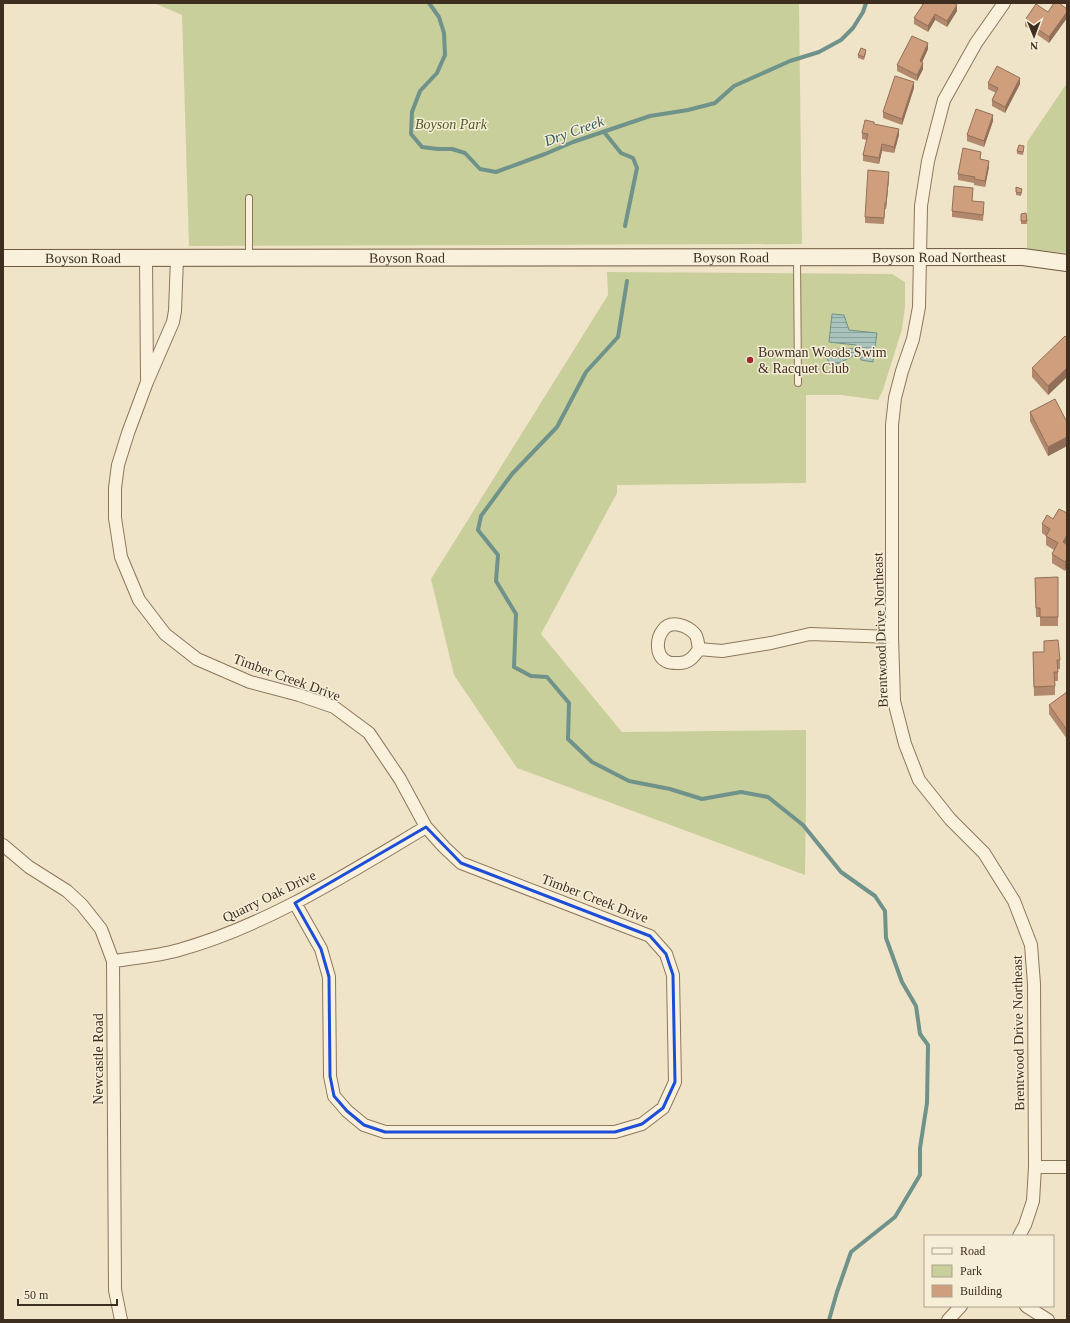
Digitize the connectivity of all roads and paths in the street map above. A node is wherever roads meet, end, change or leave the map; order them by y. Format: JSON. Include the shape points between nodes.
{"nodes":[{"id":1,"x":1004,"y":3,"type":"edge"},
{"id":2,"x":249,"y":198,"type":"dead end"},
{"id":3,"x":804,"y":257,"type":"junction"},
{"id":4,"x":920,"y":257,"type":"junction"},
{"id":5,"x":3,"y":258,"type":"edge"},
{"id":6,"x":146,"y":258,"type":"junction"},
{"id":7,"x":177,"y":258,"type":"junction"},
{"id":8,"x":249,"y":259,"type":"junction"},
{"id":9,"x":1067,"y":263,"type":"edge"},
{"id":10,"x":147,"y":382,"type":"junction"},
{"id":11,"x":798,"y":383,"type":"dead end"},
{"id":12,"x":892,"y":637,"type":"junction"},
{"id":13,"x":699,"y":649,"type":"dead end"},
{"id":14,"x":426,"y":827,"type":"junction"},
{"id":15,"x":5,"y":851,"type":"edge"},
{"id":16,"x":295,"y":903,"type":"junction"},
{"id":17,"x":112,"y":961,"type":"junction"},
{"id":18,"x":1036,"y":1167,"type":"junction"},
{"id":19,"x":1067,"y":1167,"type":"edge"},
{"id":20,"x":1020,"y":1235,"type":"edge"},
{"id":21,"x":960,"y":1307,"type":"edge"},
{"id":22,"x":1028,"y":1307,"type":"edge"},
{"id":23,"x":121,"y":1320,"type":"edge"},
{"id":24,"x":948,"y":1320,"type":"edge"},
{"id":25,"x":1048,"y":1320,"type":"edge"}],
"edges":[{"from":1,"to":4,"type":"street","name":"Brentwood Drive Northeast","via":[[976,43],[944,100],[928,161],[921,206]]},
{"from":2,"to":8,"type":"lane"},
{"from":3,"to":4,"type":"street","name":"Boyson Road Northeast"},
{"from":3,"to":8,"type":"street","name":"Boyson Road"},
{"from":3,"to":11,"type":"lane"},
{"from":4,"to":9,"type":"street","name":"Boyson Road Northeast","via":[[1023,257]]},
{"from":4,"to":12,"type":"street","name":"Brentwood Drive Northeast","via":[[919,307],[913,339],[895,398],[892,425]]},
{"from":5,"to":6,"type":"street","name":"Boyson Road"},
{"from":6,"to":7,"type":"street","name":"Boyson Road"},
{"from":6,"to":10,"type":"street","name":"Timber Creek Drive"},
{"from":7,"to":8,"type":"street","name":"Boyson Road"},
{"from":7,"to":10,"type":"street","name":"Timber Creek Drive","via":[[174,316]]},
{"from":10,"to":14,"type":"street","name":"Timber Creek Drive","via":[[118,465],[115,488],[115,518],[121,557],[139,600],[165,634],[197,659],[250,682],[334,707],[369,733],[400,779]]},
{"from":12,"to":13,"type":"street","via":[[810,634],[722,651]]},
{"from":12,"to":18,"type":"street","name":"Brentwood Drive Northeast","via":[[894,701],[905,744],[919,780],[950,819],[984,853],[1014,901],[1031,945],[1034,984]]},
{"from":14,"to":16,"type":"street","name":"Quarry Oak Drive"},
{"from":14,"to":16,"type":"street","name":"Timber Creek Drive","via":[[461,863],[650,936],[666,954],[673,975],[675,1082],[663,1108],[642,1124],[615,1132],[385,1132],[364,1125],[334,1096],[330,1076],[329,978],[321,949]]},
{"from":15,"to":17,"type":"street","name":"Newcastle Road","via":[[68,891],[82,905],[101,929]]},
{"from":16,"to":17,"type":"street","name":"Quarry Oak Drive","via":[[240,928],[178,950]]},
{"from":17,"to":23,"type":"street","name":"Newcastle Road","via":[[115,1290]]},
{"from":18,"to":19,"type":"street"},
{"from":18,"to":20,"type":"street","name":"Brentwood Drive Northeast","via":[[1033,1201]]},
{"from":21,"to":24,"type":"street"},
{"from":22,"to":25,"type":"street"}]}
